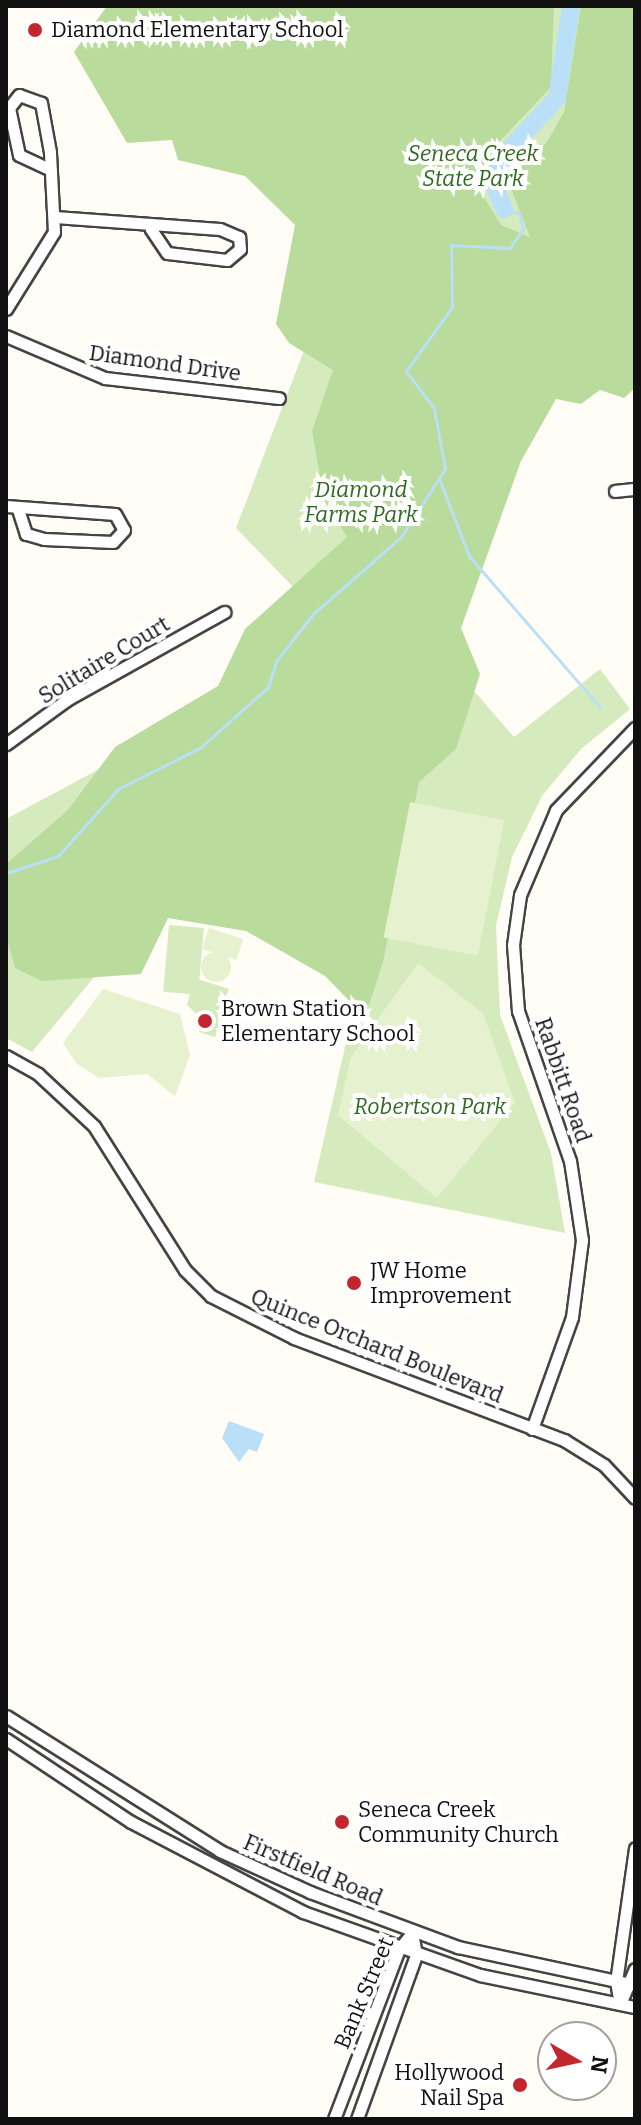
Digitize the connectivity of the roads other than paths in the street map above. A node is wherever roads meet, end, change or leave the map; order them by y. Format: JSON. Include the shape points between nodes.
{"nodes":[{"id":1,"x":51,"y":170,"type":"junction"},
{"id":2,"x":55,"y":217,"type":"junction"},
{"id":3,"x":151,"y":229,"type":"junction"},
{"id":4,"x":6,"y":309,"type":"edge"},
{"id":5,"x":6,"y":336,"type":"edge"},
{"id":6,"x":279,"y":398,"type":"dead end"},
{"id":7,"x":635,"y":489,"type":"edge"},
{"id":8,"x":615,"y":491,"type":"dead end"},
{"id":9,"x":12,"y":508,"type":"edge"},
{"id":10,"x":224,"y":612,"type":"dead end"},
{"id":11,"x":635,"y":728,"type":"edge"},
{"id":12,"x":6,"y":744,"type":"edge"},
{"id":13,"x":6,"y":1056,"type":"edge"},
{"id":14,"x":532,"y":1429,"type":"junction"},
{"id":15,"x":635,"y":1498,"type":"edge"},
{"id":16,"x":6,"y":1716,"type":"edge"},
{"id":17,"x":6,"y":1739,"type":"edge"},
{"id":18,"x":635,"y":1848,"type":"edge"},
{"id":19,"x":412,"y":1933,"type":"junction"},
{"id":20,"x":399,"y":1949,"type":"junction"},
{"id":21,"x":416,"y":1955,"type":"junction"},
{"id":22,"x":635,"y":1969,"type":"edge"},
{"id":23,"x":616,"y":1982,"type":"junction"},
{"id":24,"x":634,"y":1985,"type":"edge"},
{"id":25,"x":620,"y":2004,"type":"junction"},
{"id":26,"x":635,"y":2007,"type":"edge"},
{"id":27,"x":334,"y":2119,"type":"edge"},
{"id":28,"x":357,"y":2119,"type":"edge"}],
"edges":[{"from":1,"to":1,"type":"street","via":[[41,103],[19,95],[9,108],[19,155]]},
{"from":1,"to":2,"type":"street"},
{"from":2,"to":3,"type":"street"},
{"from":2,"to":4,"type":"street","via":[[49,248]]},
{"from":3,"to":3,"type":"street","via":[[220,229],[239,237],[240,249],[227,260],[167,253]]},
{"from":5,"to":6,"type":"street","name":"Diamond Drive","via":[[78,372]]},
{"from":7,"to":8,"type":"street"},
{"from":9,"to":9,"type":"street","via":[[115,514],[124,530],[113,542],[44,539],[26,534]]},
{"from":10,"to":12,"type":"street","name":"Solitaire Court","via":[[68,699]]},
{"from":11,"to":14,"type":"street","name":"Rabbitt Road","via":[[556,810],[520,895],[513,945],[518,1011],[570,1161],[582,1240],[572,1317]]},
{"from":13,"to":14,"type":"street","name":"Quince Orchard Boulevard","via":[[38,1074],[94,1126],[208,1294],[294,1338]]},
{"from":14,"to":15,"type":"street","name":"Quince Orchard Boulevard","via":[[583,1451]]},
{"from":16,"to":19,"type":"street","name":"Firstfield Road","via":[[231,1857]]},
{"from":17,"to":20,"type":"street","name":"Firstfield Road","via":[[203,1864]]},
{"from":18,"to":23,"type":"street"},
{"from":19,"to":20,"type":"street","name":"Bank Street"},
{"from":19,"to":21,"type":"street","name":"Bank Street"},
{"from":19,"to":23,"type":"street","name":"Firstfield Road"},
{"from":20,"to":21,"type":"street","name":"Firstfield Road"},
{"from":20,"to":27,"type":"street","name":"Bank Street"},
{"from":21,"to":25,"type":"street","name":"Firstfield Road"},
{"from":21,"to":28,"type":"street","name":"Bank Street"},
{"from":22,"to":24,"type":"street"},
{"from":23,"to":24,"type":"street","name":"Firstfield Road"},
{"from":23,"to":25,"type":"street"},
{"from":24,"to":25,"type":"street"},
{"from":25,"to":26,"type":"street","name":"Firstfield Road"}]}
